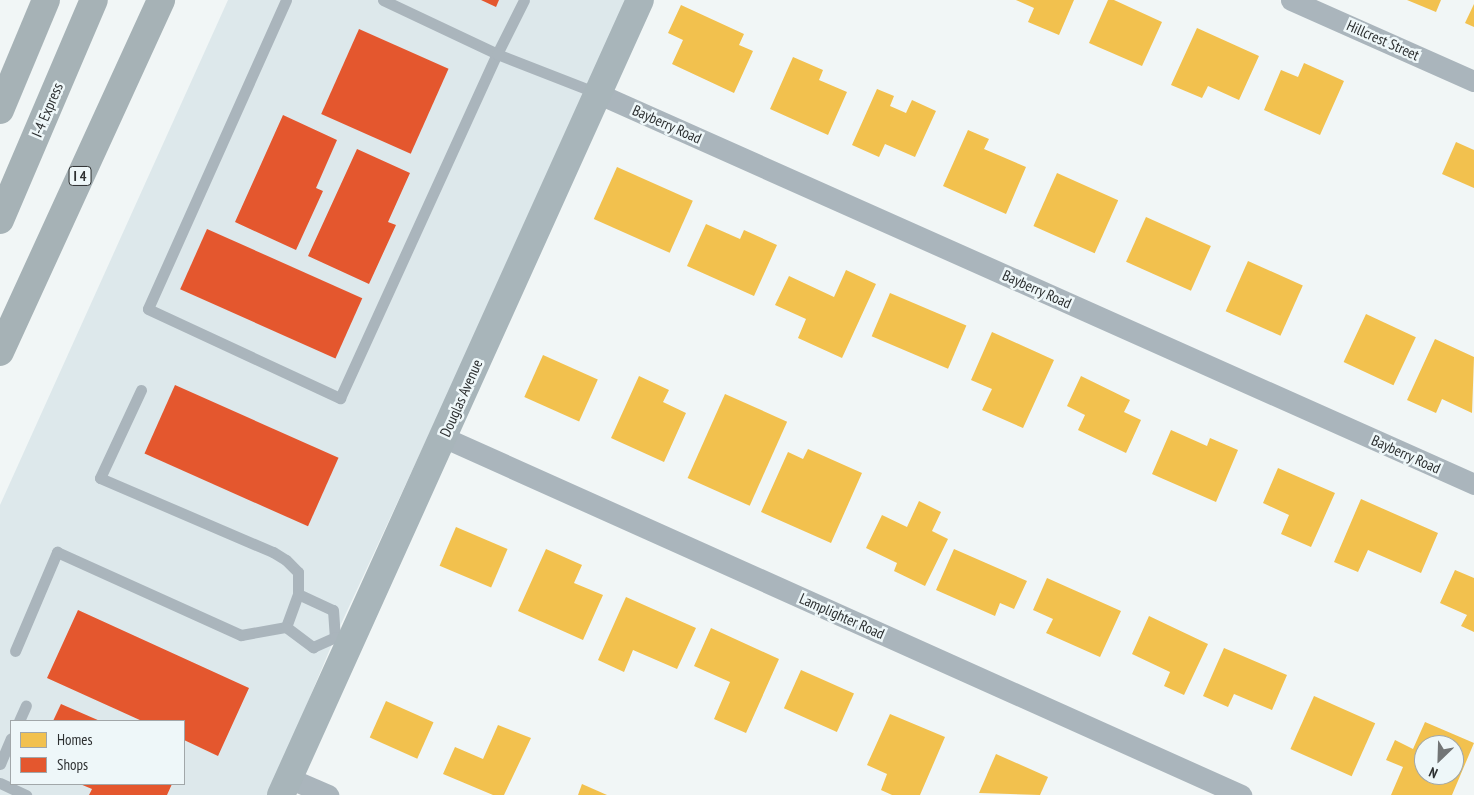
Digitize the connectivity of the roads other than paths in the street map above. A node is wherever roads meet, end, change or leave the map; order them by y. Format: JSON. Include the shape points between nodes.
{"nodes":[{"id":1,"x":46,"y":0,"type":"edge"},
{"id":2,"x":94,"y":0,"type":"edge"},
{"id":3,"x":161,"y":0,"type":"edge"},
{"id":4,"x":286,"y":0,"type":"edge"},
{"id":5,"x":383,"y":0,"type":"edge"},
{"id":6,"x":524,"y":0,"type":"edge"},
{"id":7,"x":640,"y":0,"type":"edge"},
{"id":8,"x":1292,"y":0,"type":"edge"},
{"id":9,"x":497,"y":54,"type":"junction"},
{"id":10,"x":1474,"y":81,"type":"edge"},
{"id":11,"x":599,"y":94,"type":"junction"},
{"id":12,"x":0,"y":110,"type":"edge"},
{"id":13,"x":0,"y":220,"type":"edge"},
{"id":14,"x":0,"y":352,"type":"edge"},
{"id":15,"x":141,"y":390,"type":"dead end"},
{"id":16,"x":443,"y":438,"type":"junction"},
{"id":17,"x":1474,"y":484,"type":"edge"},
{"id":18,"x":298,"y":594,"type":"junction"},
{"id":19,"x":286,"y":627,"type":"junction"},
{"id":20,"x":342,"y":640,"type":"junction"},
{"id":21,"x":15,"y":651,"type":"dead end"},
{"id":22,"x":26,"y":705,"type":"dead end"},
{"id":23,"x":19,"y":720,"type":"edge"},
{"id":24,"x":10,"y":740,"type":"edge"},
{"id":25,"x":0,"y":764,"type":"edge"},
{"id":26,"x":0,"y":783,"type":"edge"},
{"id":27,"x":285,"y":786,"type":"edge"},
{"id":28,"x":26,"y":795,"type":"edge"},
{"id":29,"x":328,"y":795,"type":"edge"},
{"id":30,"x":1241,"y":795,"type":"edge"}],
"edges":[{"from":1,"to":12,"type":"highway"},
{"from":2,"to":13,"type":"highway","name":"I-4 Express"},
{"from":3,"to":14,"type":"highway","number":"I 4"},
{"from":4,"to":9,"type":"lane","via":[[148,308],[340,398]]},
{"from":5,"to":9,"type":"lane"},
{"from":6,"to":9,"type":"lane"},
{"from":7,"to":11,"type":"main road","name":"Douglas Avenue"},
{"from":8,"to":10,"type":"street","name":"Hillcrest Street"},
{"from":9,"to":11,"type":"lane"},
{"from":11,"to":16,"type":"main road","name":"Douglas Avenue"},
{"from":11,"to":17,"type":"street","name":"Bayberry Road"},
{"from":15,"to":18,"type":"lane","via":[[100,478],[273,552],[298,572]]},
{"from":16,"to":20,"type":"main road","name":"Douglas Avenue"},
{"from":16,"to":30,"type":"street","name":"Lamplighter Road"},
{"from":18,"to":19,"type":"lane"},
{"from":18,"to":20,"type":"lane","via":[[332,610]]},
{"from":19,"to":20,"type":"lane","via":[[313,647]]},
{"from":19,"to":21,"type":"lane","via":[[241,635],[57,552]]},
{"from":20,"to":27,"type":"main road","name":"Douglas Avenue"},
{"from":22,"to":23,"type":"lane"},
{"from":24,"to":25,"type":"lane"},
{"from":26,"to":28,"type":"lane"},
{"from":27,"to":29,"type":"street"}]}
